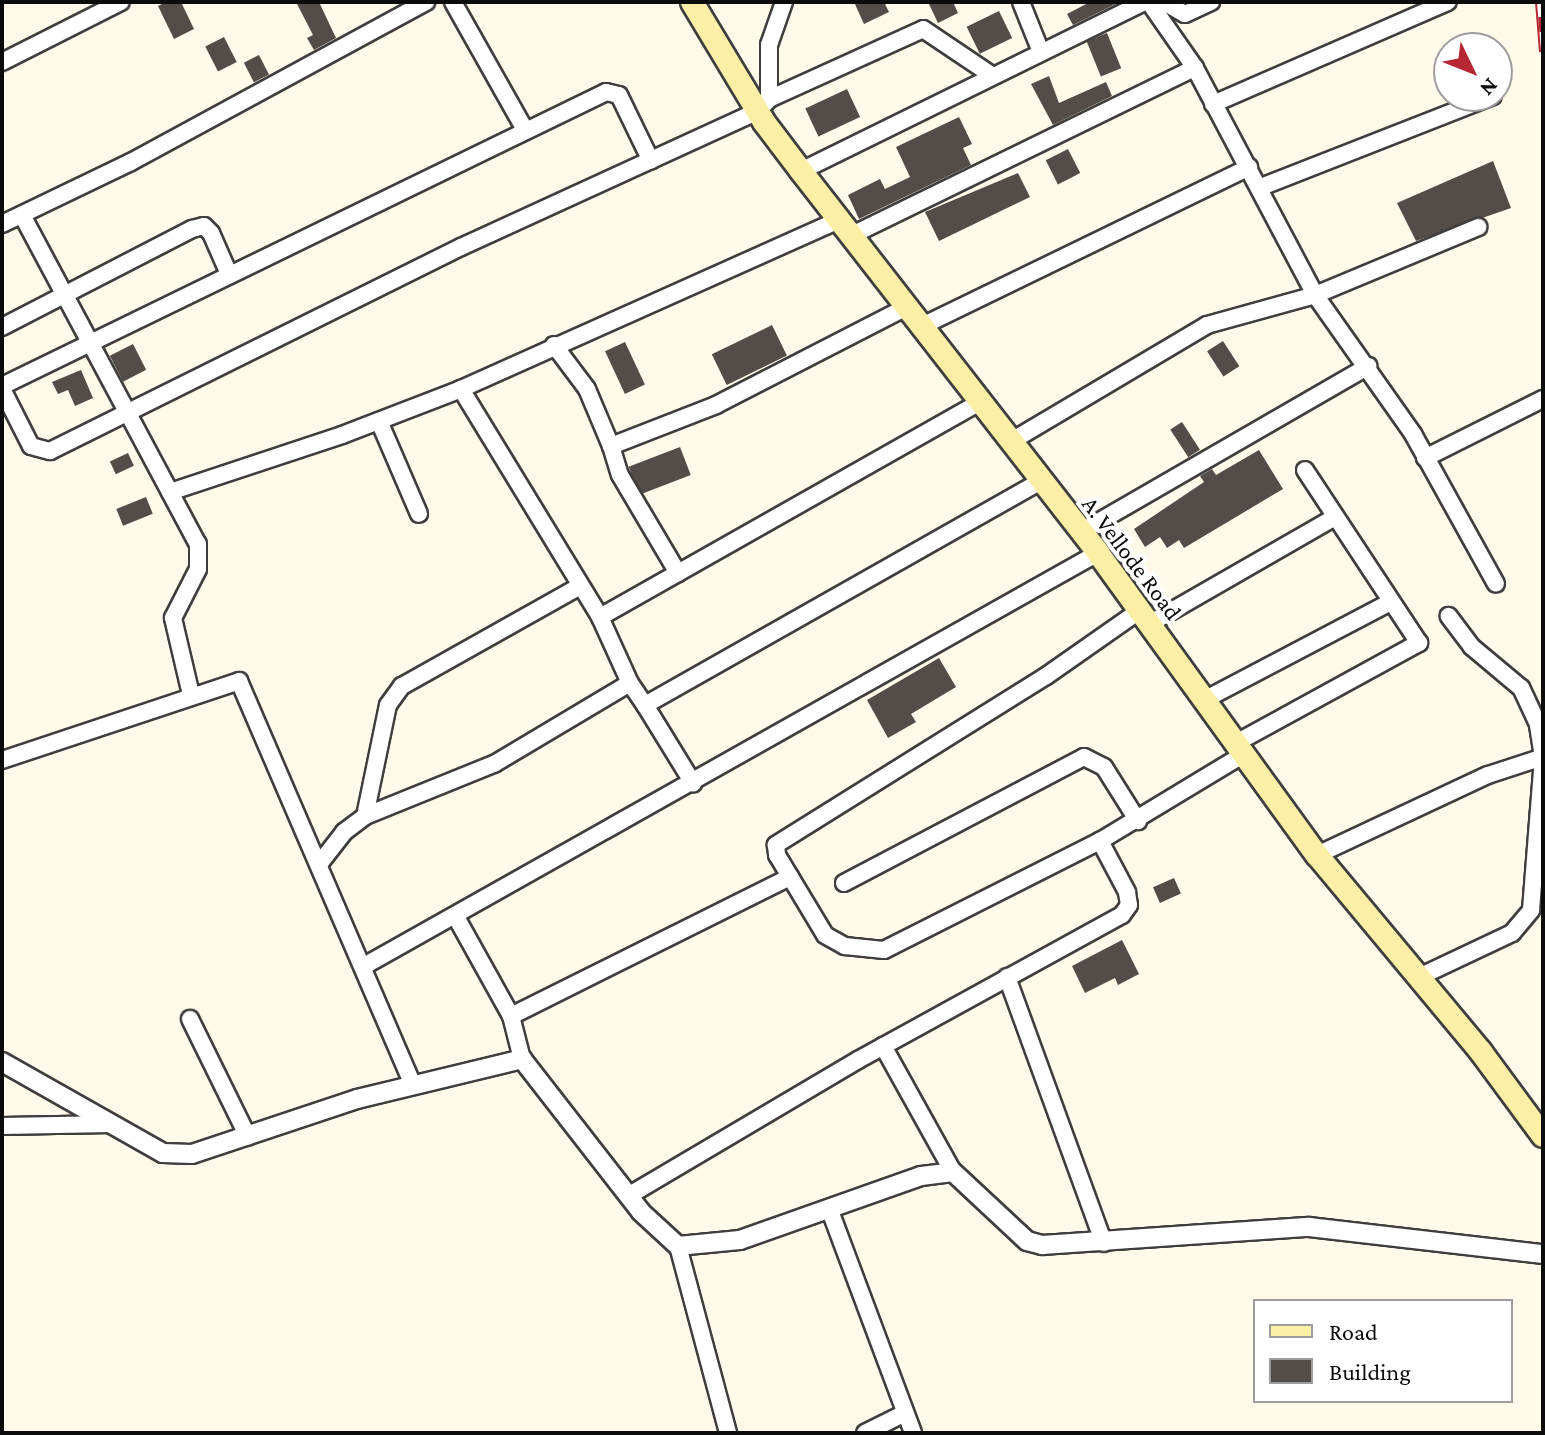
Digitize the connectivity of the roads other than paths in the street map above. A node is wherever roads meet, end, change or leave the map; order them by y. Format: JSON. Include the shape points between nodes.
{"nodes":[{"id":1,"x":121,"y":2,"type":"edge"},
{"id":2,"x":426,"y":2,"type":"edge"},
{"id":3,"x":453,"y":2,"type":"edge"},
{"id":4,"x":692,"y":2,"type":"edge"},
{"id":5,"x":784,"y":2,"type":"edge"},
{"id":6,"x":1021,"y":2,"type":"edge"},
{"id":7,"x":1147,"y":2,"type":"edge"},
{"id":8,"x":1164,"y":2,"type":"edge"},
{"id":9,"x":1211,"y":2,"type":"edge"},
{"id":10,"x":1448,"y":2,"type":"edge"},
{"id":11,"x":1041,"y":52,"type":"junction"},
{"id":12,"x":2,"y":62,"type":"edge"},
{"id":13,"x":1195,"y":68,"type":"junction"},
{"id":14,"x":993,"y":76,"type":"junction"},
{"id":15,"x":1213,"y":104,"type":"junction"},
{"id":16,"x":763,"y":105,"type":"junction"},
{"id":17,"x":1452,"y":112,"type":"edge"},
{"id":18,"x":525,"y":130,"type":"junction"},
{"id":19,"x":651,"y":161,"type":"junction"},
{"id":20,"x":1249,"y":167,"type":"junction"},
{"id":21,"x":801,"y":171,"type":"junction"},
{"id":22,"x":1261,"y":187,"type":"junction"},
{"id":23,"x":22,"y":215,"type":"junction"},
{"id":24,"x":2,"y":224,"type":"edge"},
{"id":25,"x":1478,"y":227,"type":"dead end"},
{"id":26,"x":844,"y":228,"type":"junction"},
{"id":27,"x":229,"y":274,"type":"junction"},
{"id":28,"x":64,"y":295,"type":"junction"},
{"id":29,"x":1315,"y":295,"type":"junction"},
{"id":30,"x":905,"y":308,"type":"junction"},
{"id":31,"x":2,"y":327,"type":"edge"},
{"id":32,"x":920,"y":327,"type":"junction"},
{"id":33,"x":89,"y":344,"type":"junction"},
{"id":34,"x":554,"y":345,"type":"junction"},
{"id":35,"x":1369,"y":366,"type":"junction"},
{"id":36,"x":2,"y":388,"type":"edge"},
{"id":37,"x":461,"y":389,"type":"junction"},
{"id":38,"x":1543,"y":399,"type":"edge"},
{"id":39,"x":980,"y":402,"type":"junction"},
{"id":40,"x":124,"y":410,"type":"junction"},
{"id":41,"x":379,"y":421,"type":"junction"},
{"id":42,"x":1010,"y":442,"type":"junction"},
{"id":43,"x":611,"y":446,"type":"junction"},
{"id":44,"x":1425,"y":458,"type":"junction"},
{"id":45,"x":1305,"y":470,"type":"dead end"},
{"id":46,"x":1041,"y":481,"type":"junction"},
{"id":47,"x":170,"y":492,"type":"junction"},
{"id":48,"x":419,"y":514,"type":"dead end"},
{"id":49,"x":1335,"y":517,"type":"junction"},
{"id":50,"x":1081,"y":532,"type":"junction"},
{"id":51,"x":1098,"y":553,"type":"junction"},
{"id":52,"x":678,"y":573,"type":"junction"},
{"id":53,"x":1496,"y":584,"type":"dead end"},
{"id":54,"x":580,"y":586,"type":"junction"},
{"id":55,"x":1391,"y":602,"type":"junction"},
{"id":56,"x":1449,"y":616,"type":"dead end"},
{"id":57,"x":600,"y":617,"type":"junction"},
{"id":58,"x":1144,"y":617,"type":"junction"},
{"id":59,"x":630,"y":683,"type":"junction"},
{"id":60,"x":191,"y":695,"type":"junction"},
{"id":61,"x":1204,"y":700,"type":"junction"},
{"id":62,"x":645,"y":705,"type":"junction"},
{"id":63,"x":1240,"y":748,"type":"junction"},
{"id":64,"x":1543,"y":757,"type":"edge"},
{"id":65,"x":2,"y":760,"type":"edge"},
{"id":66,"x":693,"y":783,"type":"junction"},
{"id":67,"x":365,"y":816,"type":"junction"},
{"id":68,"x":1138,"y":821,"type":"junction"},
{"id":69,"x":1100,"y":841,"type":"junction"},
{"id":70,"x":1317,"y":855,"type":"junction"},
{"id":71,"x":320,"y":863,"type":"junction"},
{"id":72,"x":790,"y":877,"type":"junction"},
{"id":73,"x":844,"y":883,"type":"dead end"},
{"id":74,"x":456,"y":917,"type":"junction"},
{"id":75,"x":364,"y":966,"type":"junction"},
{"id":76,"x":1007,"y":977,"type":"junction"},
{"id":77,"x":1419,"y":977,"type":"junction"},
{"id":78,"x":511,"y":1016,"type":"junction"},
{"id":79,"x":190,"y":1019,"type":"dead end"},
{"id":80,"x":883,"y":1046,"type":"junction"},
{"id":81,"x":522,"y":1059,"type":"junction"},
{"id":82,"x":2,"y":1062,"type":"edge"},
{"id":83,"x":413,"y":1085,"type":"junction"},
{"id":84,"x":114,"y":1124,"type":"junction"},
{"id":85,"x":2,"y":1126,"type":"edge"},
{"id":86,"x":1543,"y":1136,"type":"edge"},
{"id":87,"x":248,"y":1137,"type":"junction"},
{"id":88,"x":953,"y":1172,"type":"junction"},
{"id":89,"x":628,"y":1196,"type":"junction"},
{"id":90,"x":829,"y":1208,"type":"junction"},
{"id":91,"x":1104,"y":1243,"type":"junction"},
{"id":92,"x":678,"y":1246,"type":"junction"},
{"id":93,"x":1543,"y":1254,"type":"edge"},
{"id":94,"x":905,"y":1413,"type":"junction"},
{"id":95,"x":728,"y":1433,"type":"edge"},
{"id":96,"x":865,"y":1433,"type":"edge"},
{"id":97,"x":913,"y":1433,"type":"edge"}],
"edges":[{"from":1,"to":12,"type":"street"},
{"from":2,"to":23,"type":"street"},
{"from":3,"to":18,"type":"street"},
{"from":4,"to":16,"type":"main road","name":"A. Vellode Road"},
{"from":5,"to":16,"type":"street","via":[[769,45]]},
{"from":6,"to":11,"type":"street"},
{"from":7,"to":11,"type":"street"},
{"from":7,"to":13,"type":"street"},
{"from":8,"to":9,"type":"street","via":[[1185,14]]},
{"from":10,"to":15,"type":"street"},
{"from":11,"to":14,"type":"street"},
{"from":13,"to":15,"type":"street"},
{"from":13,"to":26,"type":"street"},
{"from":14,"to":16,"type":"street","via":[[923,29]]},
{"from":14,"to":21,"type":"street"},
{"from":15,"to":20,"type":"street"},
{"from":16,"to":19,"type":"street"},
{"from":16,"to":21,"type":"main road","name":"A. Vellode Road"},
{"from":17,"to":22,"type":"street"},
{"from":18,"to":19,"type":"street","via":[[613,91]]},
{"from":18,"to":27,"type":"street"},
{"from":19,"to":40,"type":"street"},
{"from":20,"to":22,"type":"street"},
{"from":20,"to":32,"type":"street"},
{"from":21,"to":26,"type":"main road","name":"A. Vellode Road"},
{"from":22,"to":29,"type":"street"},
{"from":23,"to":24,"type":"street"},
{"from":23,"to":28,"type":"street"},
{"from":25,"to":29,"type":"street"},
{"from":26,"to":30,"type":"main road","name":"A. Vellode Road"},
{"from":26,"to":34,"type":"street"},
{"from":27,"to":28,"type":"street","via":[[204,226]]},
{"from":27,"to":33,"type":"street"},
{"from":28,"to":31,"type":"street"},
{"from":28,"to":33,"type":"street"},
{"from":29,"to":35,"type":"street"},
{"from":29,"to":42,"type":"street","via":[[1207,325]]},
{"from":30,"to":32,"type":"main road","name":"A. Vellode Road"},
{"from":30,"to":43,"type":"street","via":[[716,405]]},
{"from":32,"to":39,"type":"main road","name":"A. Vellode Road"},
{"from":33,"to":36,"type":"street"},
{"from":33,"to":40,"type":"street"},
{"from":34,"to":37,"type":"street"},
{"from":34,"to":43,"type":"street","via":[[587,389]]},
{"from":35,"to":44,"type":"street"},
{"from":35,"to":50,"type":"street"},
{"from":36,"to":40,"type":"street","via":[[31,446],[42,450],[50,451]]},
{"from":37,"to":41,"type":"street"},
{"from":37,"to":54,"type":"street"},
{"from":38,"to":44,"type":"street"},
{"from":39,"to":42,"type":"main road","name":"A. Vellode Road"},
{"from":39,"to":52,"type":"street"},
{"from":40,"to":47,"type":"street"},
{"from":41,"to":47,"type":"street"},
{"from":41,"to":48,"type":"street"},
{"from":42,"to":46,"type":"main road","name":"A. Vellode Road"},
{"from":43,"to":52,"type":"street","via":[[620,475]]},
{"from":44,"to":53,"type":"street"},
{"from":45,"to":49,"type":"street"},
{"from":46,"to":50,"type":"main road","name":"A. Vellode Road"},
{"from":46,"to":62,"type":"street"},
{"from":47,"to":60,"type":"street","via":[[200,553],[198,569],[173,618]]},
{"from":49,"to":55,"type":"street"},
{"from":49,"to":58,"type":"street"},
{"from":50,"to":51,"type":"main road","name":"A. Vellode Road"},
{"from":51,"to":58,"type":"main road","name":"A. Vellode Road"},
{"from":51,"to":66,"type":"street"},
{"from":52,"to":57,"type":"street"},
{"from":54,"to":57,"type":"street"},
{"from":54,"to":67,"type":"street","via":[[402,686],[388,705]]},
{"from":55,"to":61,"type":"street"},
{"from":55,"to":63,"type":"street","via":[[1419,643]]},
{"from":56,"to":64,"type":"street","via":[[1472,647],[1521,688],[1538,724]]},
{"from":57,"to":59,"type":"street"},
{"from":58,"to":61,"type":"main road","name":"A. Vellode Road"},
{"from":58,"to":72,"type":"street","via":[[785,838],[776,845],[777,855]]},
{"from":59,"to":62,"type":"street"},
{"from":59,"to":67,"type":"street","via":[[494,764]]},
{"from":60,"to":65,"type":"street"},
{"from":60,"to":71,"type":"street","via":[[232,681],[244,686]]},
{"from":61,"to":63,"type":"main road","name":"A. Vellode Road"},
{"from":62,"to":66,"type":"street"},
{"from":63,"to":68,"type":"street"},
{"from":63,"to":70,"type":"main road","name":"A. Vellode Road"},
{"from":64,"to":70,"type":"street","via":[[1488,775]]},
{"from":64,"to":77,"type":"street","via":[[1531,910],[1525,923]]},
{"from":66,"to":74,"type":"street"},
{"from":67,"to":71,"type":"street","via":[[344,832]]},
{"from":68,"to":69,"type":"street"},
{"from":68,"to":73,"type":"street","via":[[1104,767],[1084,757]]},
{"from":69,"to":72,"type":"street","via":[[884,950],[845,946],[825,935]]},
{"from":69,"to":76,"type":"street","via":[[1129,905],[1122,915]]},
{"from":70,"to":77,"type":"main road","name":"A. Vellode Road"},
{"from":71,"to":75,"type":"street"},
{"from":72,"to":78,"type":"street"},
{"from":74,"to":75,"type":"street"},
{"from":74,"to":78,"type":"street"},
{"from":75,"to":83,"type":"street"},
{"from":76,"to":80,"type":"street"},
{"from":76,"to":91,"type":"street"},
{"from":77,"to":86,"type":"main road","name":"A. Vellode Road"},
{"from":78,"to":81,"type":"street"},
{"from":79,"to":87,"type":"street"},
{"from":80,"to":88,"type":"street"},
{"from":80,"to":89,"type":"street"},
{"from":81,"to":83,"type":"street"},
{"from":81,"to":89,"type":"street"},
{"from":82,"to":84,"type":"street"},
{"from":83,"to":87,"type":"street"},
{"from":84,"to":85,"type":"street"},
{"from":84,"to":87,"type":"street","via":[[163,1153],[192,1154]]},
{"from":88,"to":90,"type":"street","via":[[921,1176]]},
{"from":88,"to":91,"type":"street","via":[[1027,1241]]},
{"from":89,"to":92,"type":"street"},
{"from":90,"to":92,"type":"street","via":[[740,1240]]},
{"from":90,"to":94,"type":"street"},
{"from":91,"to":93,"type":"street","via":[[1309,1227]]},
{"from":92,"to":95,"type":"street"},
{"from":94,"to":96,"type":"street"},
{"from":94,"to":97,"type":"street"}]}
